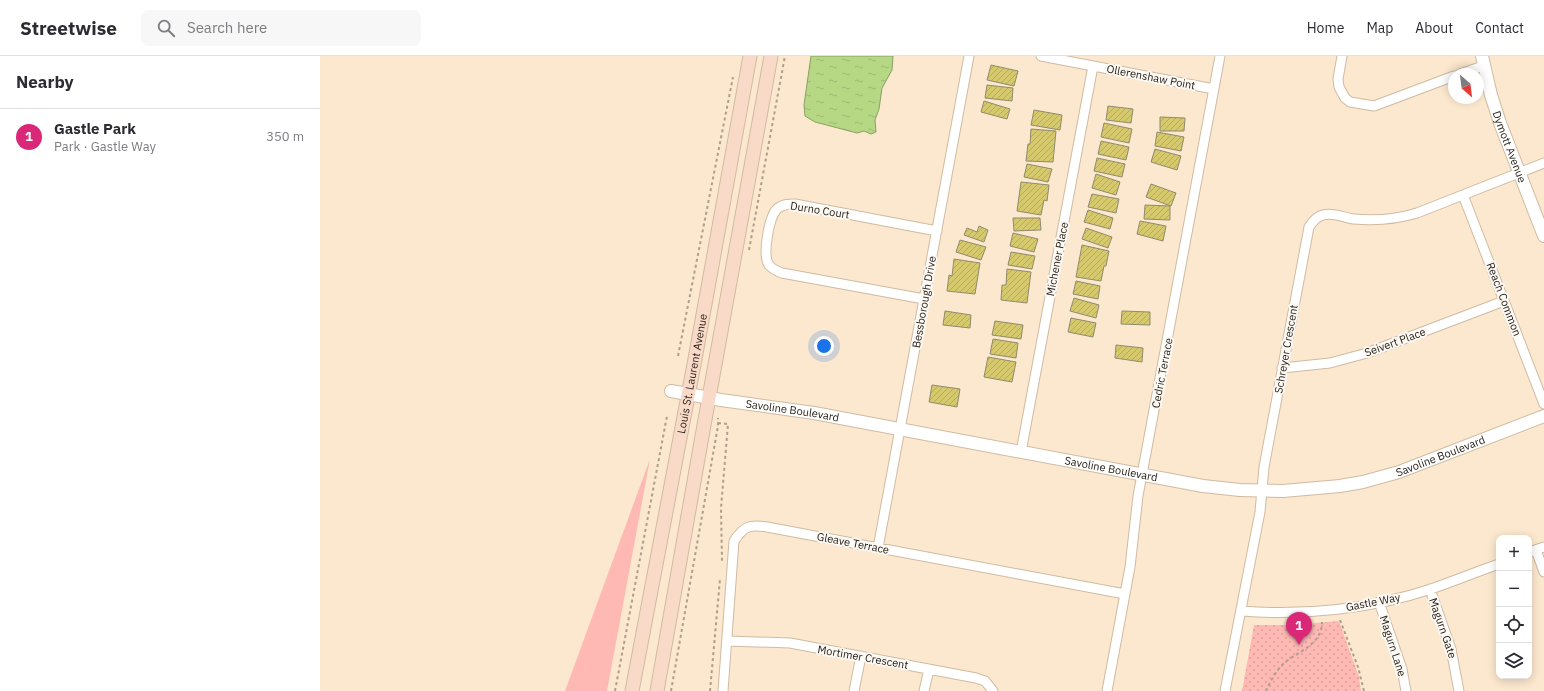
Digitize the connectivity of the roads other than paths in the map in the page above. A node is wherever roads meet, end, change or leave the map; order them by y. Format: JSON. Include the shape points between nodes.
{"nodes":[{"id":1,"x":750,"y":56,"type":"edge"},
{"id":2,"x":771,"y":56,"type":"edge"},
{"id":3,"x":969,"y":56,"type":"edge"},
{"id":4,"x":1041,"y":56,"type":"edge"},
{"id":5,"x":1220,"y":56,"type":"edge"},
{"id":6,"x":1342,"y":56,"type":"edge"},
{"id":7,"x":1482,"y":61,"type":"edge"},
{"id":8,"x":1093,"y":66,"type":"junction"},
{"id":9,"x":1470,"y":68,"type":"edge"},
{"id":10,"x":1448,"y":78,"type":"edge"},
{"id":11,"x":1214,"y":89,"type":"junction"},
{"id":12,"x":1544,"y":164,"type":"edge"},
{"id":13,"x":1520,"y":173,"type":"junction"},
{"id":14,"x":1464,"y":195,"type":"junction"},
{"id":15,"x":937,"y":231,"type":"junction"},
{"id":16,"x":1544,"y":236,"type":"edge"},
{"id":17,"x":924,"y":299,"type":"junction"},
{"id":18,"x":1504,"y":301,"type":"junction"},
{"id":19,"x":1282,"y":368,"type":"junction"},
{"id":20,"x":671,"y":391,"type":"dead end"},
{"id":21,"x":688,"y":394,"type":"junction"},
{"id":22,"x":708,"y":398,"type":"junction"},
{"id":23,"x":1544,"y":404,"type":"edge"},
{"id":24,"x":1544,"y":416,"type":"edge"},
{"id":25,"x":900,"y":429,"type":"junction"},
{"id":26,"x":1021,"y":452,"type":"junction"},
{"id":27,"x":1143,"y":475,"type":"junction"},
{"id":28,"x":1262,"y":492,"type":"junction"},
{"id":29,"x":878,"y":548,"type":"junction"},
{"id":30,"x":1536,"y":550,"type":"edge"},
{"id":31,"x":1496,"y":565,"type":"edge"},
{"id":32,"x":1544,"y":572,"type":"edge"},
{"id":33,"x":1430,"y":589,"type":"junction"},
{"id":34,"x":1125,"y":594,"type":"junction"},
{"id":35,"x":1379,"y":602,"type":"junction"},
{"id":36,"x":1242,"y":611,"type":"junction"},
{"id":37,"x":727,"y":641,"type":"junction"},
{"id":38,"x":861,"y":656,"type":"junction"},
{"id":39,"x":929,"y":669,"type":"junction"},
{"id":40,"x":632,"y":691,"type":"edge"},
{"id":41,"x":657,"y":691,"type":"edge"},
{"id":42,"x":723,"y":691,"type":"edge"},
{"id":43,"x":854,"y":691,"type":"edge"},
{"id":44,"x":924,"y":691,"type":"edge"},
{"id":45,"x":993,"y":691,"type":"edge"},
{"id":46,"x":1107,"y":691,"type":"edge"},
{"id":47,"x":1225,"y":691,"type":"edge"},
{"id":48,"x":1406,"y":691,"type":"edge"},
{"id":49,"x":1458,"y":691,"type":"edge"}],
"edges":[{"from":1,"to":21,"type":"main road","name":"Louis St. Laurent Avenue"},
{"from":2,"to":22,"type":"main road","name":"Louis St. Laurent Avenue"},
{"from":3,"to":15,"type":"street","name":"Bessborough Drive"},
{"from":4,"to":8,"type":"street","name":"Ollerenshaw Point"},
{"from":5,"to":11,"type":"street","name":"Cedric Terrace"},
{"from":6,"to":10,"type":"street","via":[[1338,87],[1341,94],[1350,102],[1374,106]]},
{"from":7,"to":9,"type":"street"},
{"from":7,"to":13,"type":"street","name":"Dymott Avenue","via":[[1498,116]]},
{"from":8,"to":11,"type":"street","name":"Ollerenshaw Point"},
{"from":8,"to":26,"type":"street","name":"Michener Place"},
{"from":11,"to":27,"type":"street","name":"Cedric Terrace"},
{"from":12,"to":13,"type":"street","name":"Schreyer Crescent"},
{"from":13,"to":14,"type":"street","name":"Schreyer Crescent"},
{"from":13,"to":16,"type":"street","name":"Dymott Avenue"},
{"from":14,"to":18,"type":"street","name":"Reach Common"},
{"from":14,"to":19,"type":"street","name":"Schreyer Crescent","via":[[1400,218],[1354,219],[1330,214],[1314,220],[1307,234]]},
{"from":15,"to":17,"type":"street","name":"Bessborough Drive"},
{"from":15,"to":17,"type":"street","name":"Durno Court","via":[[786,204],[773,214],[766,244],[766,259],[769,265],[782,273]]},
{"from":17,"to":25,"type":"street","name":"Bessborough Drive"},
{"from":18,"to":19,"type":"street","name":"Seivert Place","via":[[1361,355],[1330,363]]},
{"from":18,"to":23,"type":"street","name":"Reach Common"},
{"from":19,"to":28,"type":"street","name":"Schreyer Crescent","via":[[1264,467]]},
{"from":20,"to":21,"type":"street","name":"Savoline Boulevard"},
{"from":21,"to":22,"type":"street","name":"Savoline Boulevard"},
{"from":21,"to":40,"type":"main road","name":"Louis St. Laurent Avenue"},
{"from":22,"to":25,"type":"street","name":"Savoline Boulevard"},
{"from":22,"to":41,"type":"main road","name":"Louis St. Laurent Avenue"},
{"from":24,"to":28,"type":"street","name":"Savoline Boulevard","via":[[1382,477],[1334,487]]},
{"from":25,"to":26,"type":"street","name":"Savoline Boulevard"},
{"from":25,"to":29,"type":"street","name":"Bessborough Drive"},
{"from":26,"to":27,"type":"street","name":"Savoline Boulevard"},
{"from":27,"to":28,"type":"street","name":"Savoline Boulevard","via":[[1203,486]]},
{"from":27,"to":34,"type":"street","name":"Cedric Terrace"},
{"from":28,"to":36,"type":"street","name":"Schreyer Crescent"},
{"from":29,"to":34,"type":"street","name":"Gleave Terrace"},
{"from":29,"to":37,"type":"street","name":"Gleave Terrace","via":[[758,526],[747,527],[739,533],[734,542]]},
{"from":30,"to":32,"type":"street"},
{"from":31,"to":33,"type":"street","name":"Gastle Way"},
{"from":33,"to":35,"type":"street","name":"Gastle Way"},
{"from":33,"to":49,"type":"street","name":"Magurn Gate","via":[[1452,650]]},
{"from":34,"to":46,"type":"street","name":"Cedric Terrace"},
{"from":35,"to":36,"type":"street","name":"Gastle Way","via":[[1319,611]]},
{"from":35,"to":48,"type":"street","name":"Magurn Lane","via":[[1402,669]]},
{"from":36,"to":47,"type":"street","name":"Schreyer Crescent"},
{"from":37,"to":38,"type":"street","name":"Mortimer Crescent","via":[[790,643]]},
{"from":37,"to":42,"type":"street","name":"Gleave Terrace"},
{"from":38,"to":39,"type":"street","name":"Mortimer Crescent"},
{"from":38,"to":43,"type":"street"},
{"from":39,"to":44,"type":"street"},
{"from":39,"to":45,"type":"street","name":"Mortimer Crescent","via":[[985,680]]}]}
